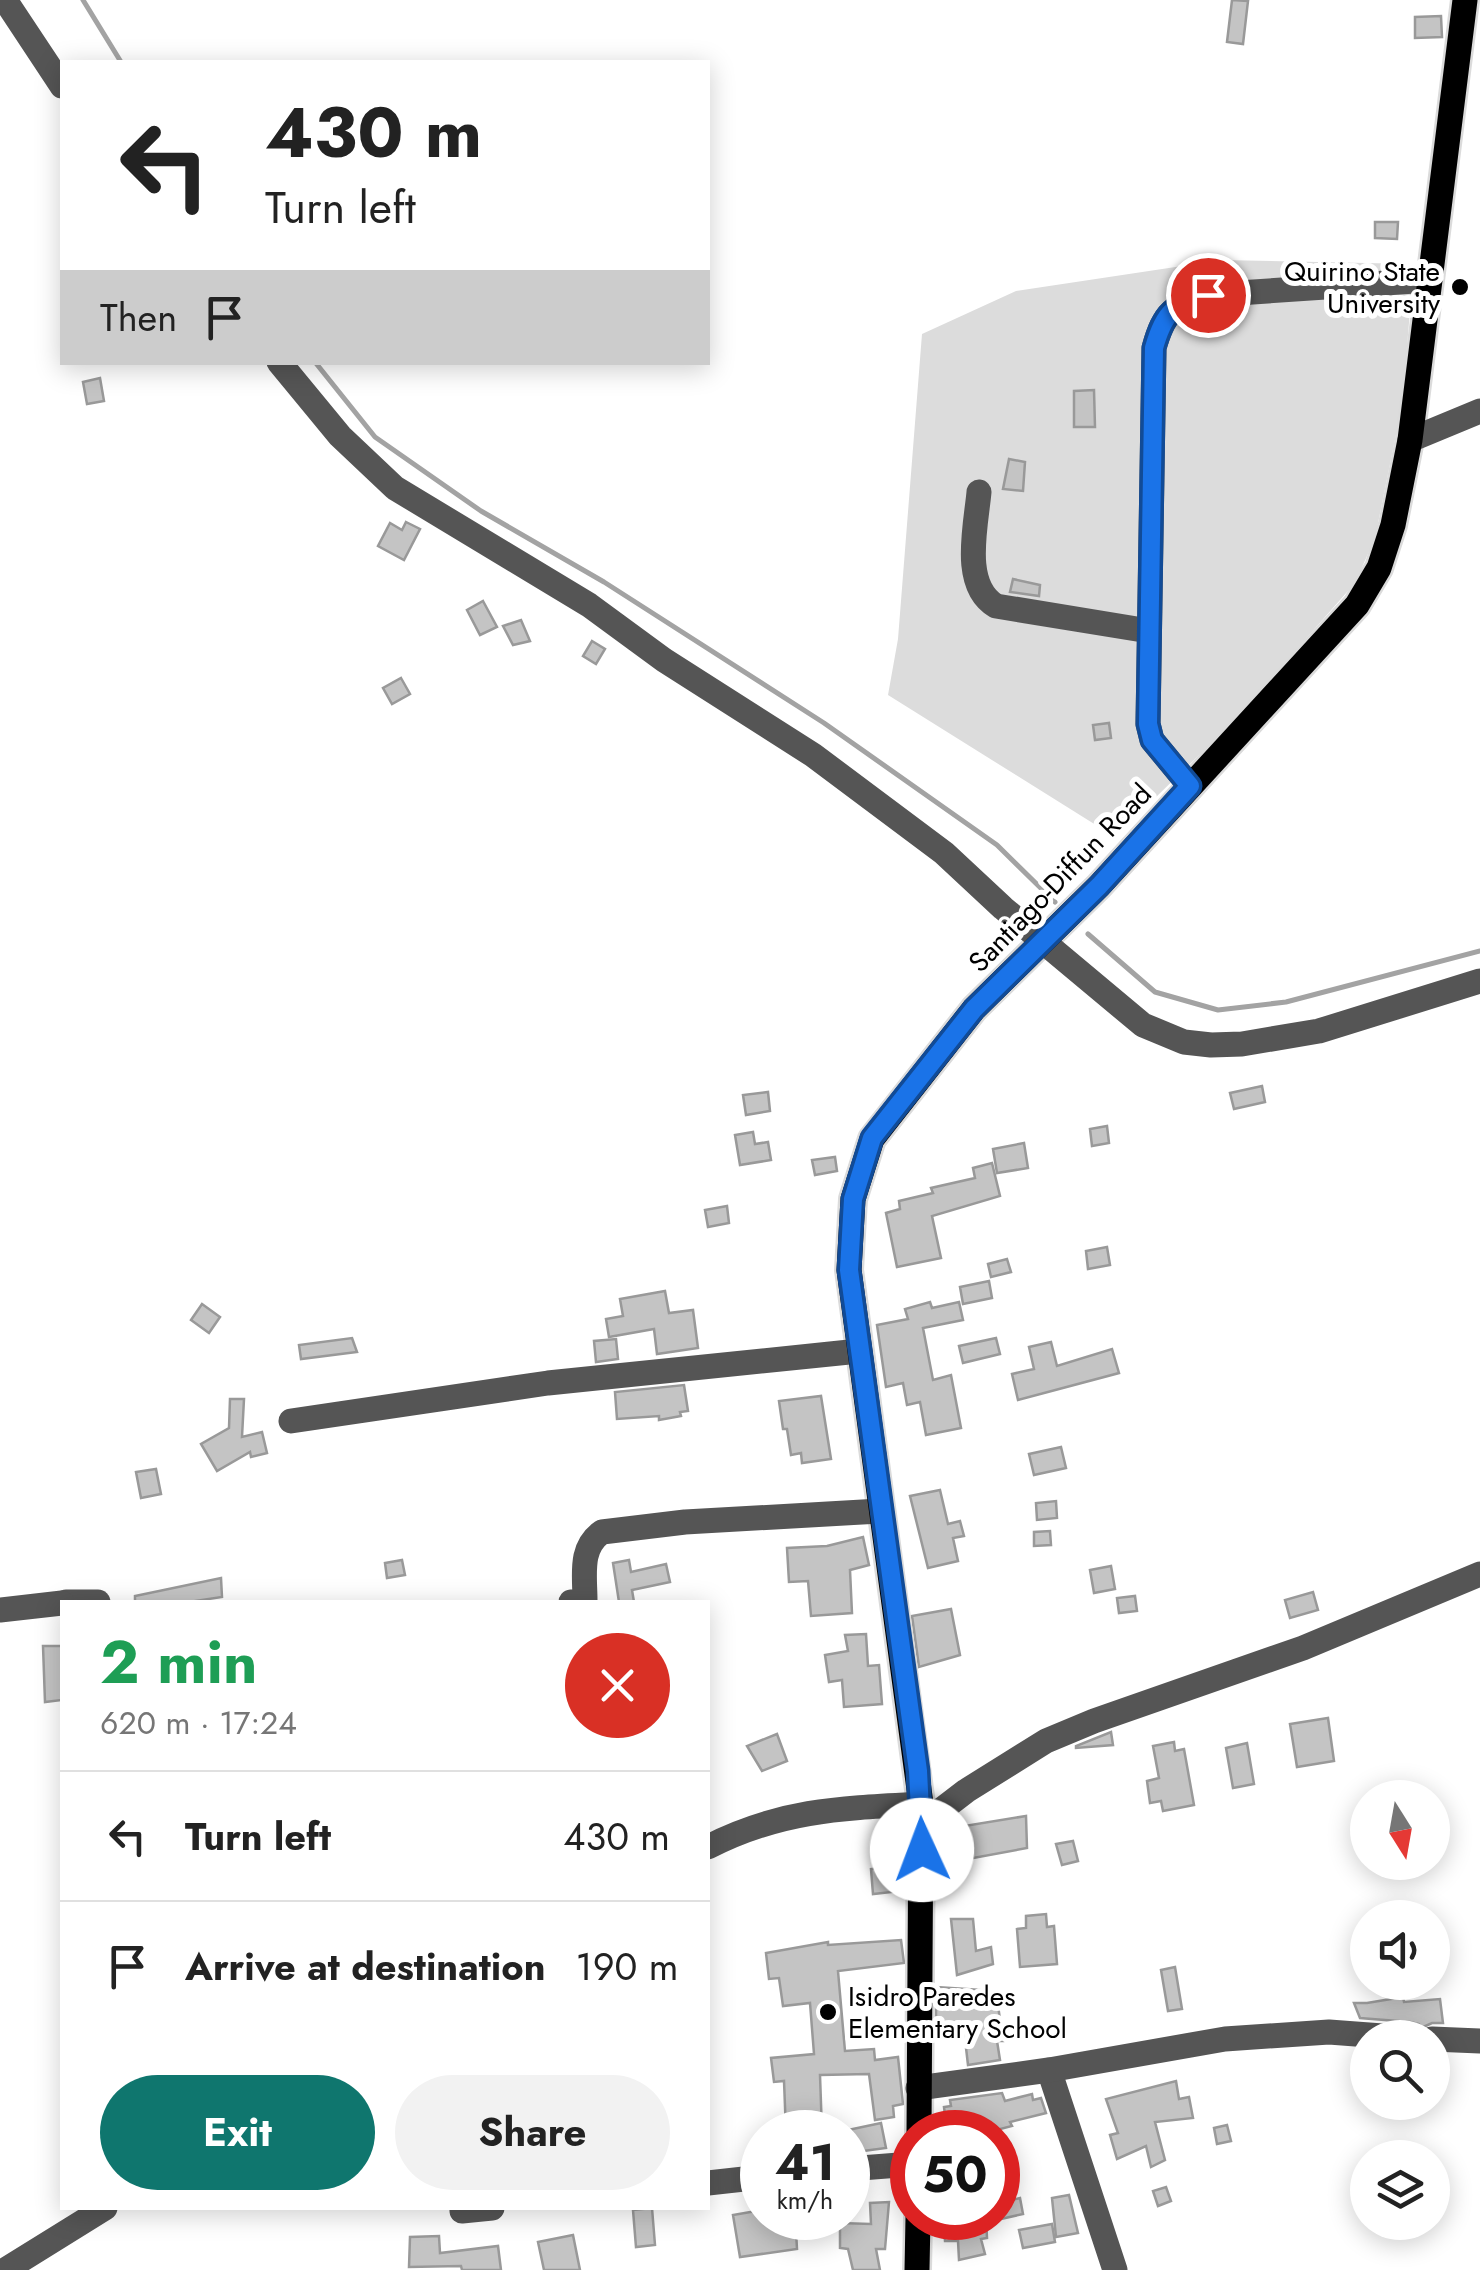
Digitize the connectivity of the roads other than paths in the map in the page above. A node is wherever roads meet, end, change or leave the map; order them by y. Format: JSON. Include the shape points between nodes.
{"nodes":[{"id":1,"x":5,"y":0,"type":"edge"},
{"id":2,"x":1465,"y":0,"type":"edge"},
{"id":3,"x":60,"y":83,"type":"edge"},
{"id":4,"x":1430,"y":280,"type":"junction"},
{"id":5,"x":282,"y":365,"type":"edge"},
{"id":6,"x":1480,"y":411,"type":"edge"},
{"id":7,"x":1410,"y":440,"type":"junction"},
{"id":8,"x":978,"y":492,"type":"dead end"},
{"id":9,"x":1149,"y":631,"type":"junction"},
{"id":10,"x":1190,"y":786,"type":"junction"},
{"id":11,"x":1042,"y":942,"type":"junction"},
{"id":12,"x":1480,"y":981,"type":"edge"},
{"id":13,"x":858,"y":1351,"type":"junction"},
{"id":14,"x":291,"y":1421,"type":"dead end"},
{"id":15,"x":880,"y":1511,"type":"junction"},
{"id":16,"x":1480,"y":1574,"type":"edge"},
{"id":17,"x":581,"y":1600,"type":"edge"},
{"id":18,"x":60,"y":1603,"type":"edge"},
{"id":19,"x":0,"y":1610,"type":"edge"},
{"id":20,"x":922,"y":1814,"type":"junction"},
{"id":21,"x":710,"y":1845,"type":"edge"},
{"id":22,"x":1350,"y":2034,"type":"edge"},
{"id":23,"x":1450,"y":2039,"type":"edge"},
{"id":24,"x":1480,"y":2040,"type":"edge"},
{"id":25,"x":1049,"y":2070,"type":"junction"},
{"id":26,"x":918,"y":2088,"type":"junction"},
{"id":27,"x":918,"y":2110,"type":"edge"},
{"id":28,"x":740,"y":2179,"type":"edge"},
{"id":29,"x":710,"y":2183,"type":"edge"},
{"id":30,"x":102,"y":2210,"type":"edge"},
{"id":31,"x":472,"y":2210,"type":"edge"},
{"id":32,"x":462,"y":2211,"type":"dead end"},
{"id":33,"x":918,"y":2240,"type":"edge"},
{"id":34,"x":5,"y":2270,"type":"edge"},
{"id":35,"x":917,"y":2270,"type":"edge"},
{"id":36,"x":1115,"y":2270,"type":"edge"}],
"edges":[{"from":1,"to":3,"type":"street"},
{"from":2,"to":4,"type":"main road","name":"Santiago-Diffun Road"},
{"from":4,"to":7,"type":"main road","name":"Santiago-Diffun Road"},
{"from":4,"to":9,"type":"street","via":[[1208,295],[1169,312],[1154,348]]},
{"from":5,"to":11,"type":"street","via":[[340,436],[395,488],[813,755],[944,853]]},
{"from":6,"to":7,"type":"street"},
{"from":7,"to":10,"type":"main road","name":"Santiago-Diffun Road","via":[[1393,525],[1379,568],[1357,604]]},
{"from":8,"to":9,"type":"street","via":[[974,575],[988,601]]},
{"from":9,"to":10,"type":"street","via":[[1152,740]]},
{"from":10,"to":11,"type":"main road","name":"Santiago-Diffun Road"},
{"from":11,"to":12,"type":"street","via":[[1143,1025],[1211,1045],[1319,1030]]},
{"from":11,"to":13,"type":"main road","name":"Santiago-Diffun Road","via":[[974,1009],[872,1138],[853,1199],[849,1270]]},
{"from":13,"to":14,"type":"street","via":[[548,1383]]},
{"from":13,"to":15,"type":"main road","name":"Santiago-Diffun Road"},
{"from":15,"to":17,"type":"street","via":[[602,1532],[585,1554]]},
{"from":15,"to":20,"type":"main road","name":"Santiago-Diffun Road"},
{"from":16,"to":20,"type":"street","via":[[1303,1648],[1094,1720]]},
{"from":18,"to":19,"type":"street"},
{"from":20,"to":21,"type":"street","via":[[844,1809],[768,1820]]},
{"from":20,"to":26,"type":"main road","name":"Santiago-Diffun Road"},
{"from":22,"to":25,"type":"street","via":[[1225,2039]]},
{"from":23,"to":24,"type":"street"},
{"from":25,"to":26,"type":"street"},
{"from":25,"to":36,"type":"street"},
{"from":26,"to":27,"type":"main road","name":"Santiago-Diffun Road"},
{"from":28,"to":29,"type":"street"},
{"from":30,"to":34,"type":"street"},
{"from":31,"to":32,"type":"street"},
{"from":33,"to":35,"type":"main road"}]}
